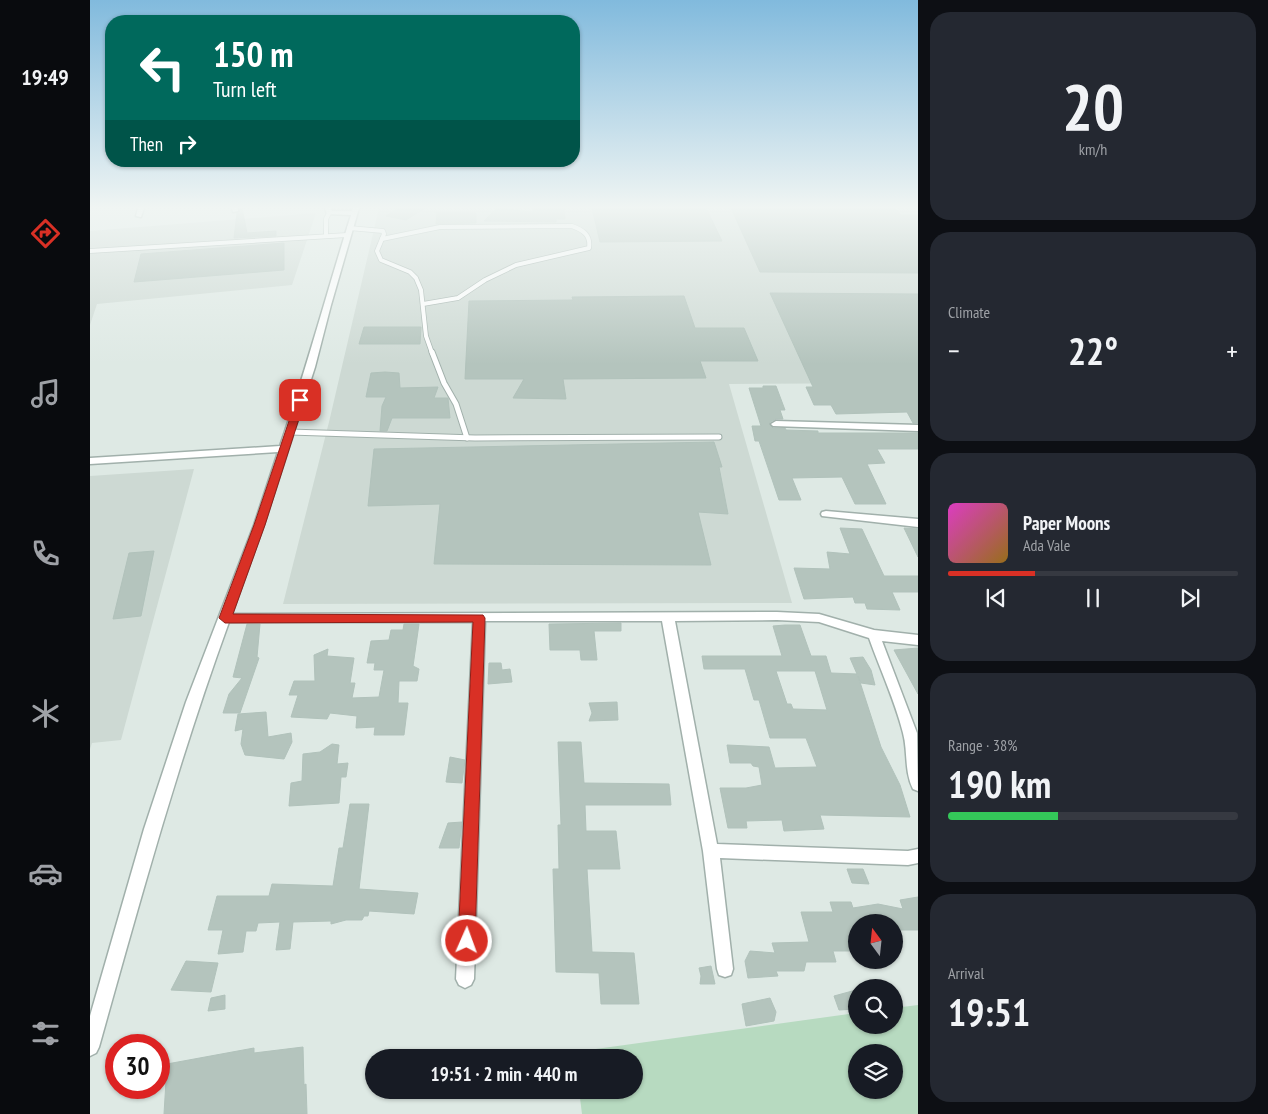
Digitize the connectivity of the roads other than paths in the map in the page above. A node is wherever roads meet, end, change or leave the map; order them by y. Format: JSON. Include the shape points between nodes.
{"nodes":[{"id":1,"x":340,"y":260,"type":"edge"},
{"id":2,"x":382,"y":260,"type":"edge"},
{"id":3,"x":540,"y":260,"type":"edge"},
{"id":4,"x":423,"y":304,"type":"junction"},
{"id":5,"x":776,"y":424,"type":"dead end"},
{"id":6,"x":918,"y":428,"type":"edge"},
{"id":7,"x":290,"y":432,"type":"junction"},
{"id":8,"x":719,"y":437,"type":"dead end"},
{"id":9,"x":467,"y":438,"type":"junction"},
{"id":10,"x":284,"y":450,"type":"junction"},
{"id":11,"x":90,"y":461,"type":"edge"},
{"id":12,"x":826,"y":514,"type":"dead end"},
{"id":13,"x":918,"y":523,"type":"edge"},
{"id":14,"x":225,"y":618,"type":"junction"},
{"id":15,"x":479,"y":618,"type":"junction"},
{"id":16,"x":668,"y":618,"type":"junction"},
{"id":17,"x":874,"y":635,"type":"junction"},
{"id":18,"x":918,"y":640,"type":"edge"},
{"id":19,"x":918,"y":785,"type":"edge"},
{"id":20,"x":711,"y":851,"type":"junction"},
{"id":21,"x":918,"y":856,"type":"edge"},
{"id":22,"x":725,"y":969,"type":"dead end"},
{"id":23,"x":465,"y":979,"type":"dead end"},
{"id":24,"x":90,"y":1047,"type":"edge"}],
"edges":[{"from":1,"to":7,"type":"street"},
{"from":2,"to":4,"type":"lane","via":[[416,278]]},
{"from":3,"to":4,"type":"lane","via":[[516,266],[485,280],[458,298]]},
{"from":4,"to":9,"type":"lane","via":[[426,336]]},
{"from":5,"to":6,"type":"street"},
{"from":7,"to":9,"type":"lane"},
{"from":7,"to":10,"type":"street"},
{"from":8,"to":9,"type":"lane"},
{"from":10,"to":11,"type":"street"},
{"from":10,"to":14,"type":"street"},
{"from":12,"to":13,"type":"street"},
{"from":14,"to":15,"type":"street"},
{"from":14,"to":24,"type":"street","via":[[193,702],[152,829]]},
{"from":15,"to":16,"type":"street"},
{"from":15,"to":23,"type":"street"},
{"from":16,"to":17,"type":"street","via":[[819,618]]},
{"from":16,"to":20,"type":"street"},
{"from":17,"to":18,"type":"street"},
{"from":17,"to":19,"type":"street","via":[[910,733],[913,770]]},
{"from":20,"to":21,"type":"street"},
{"from":20,"to":22,"type":"street"}]}
